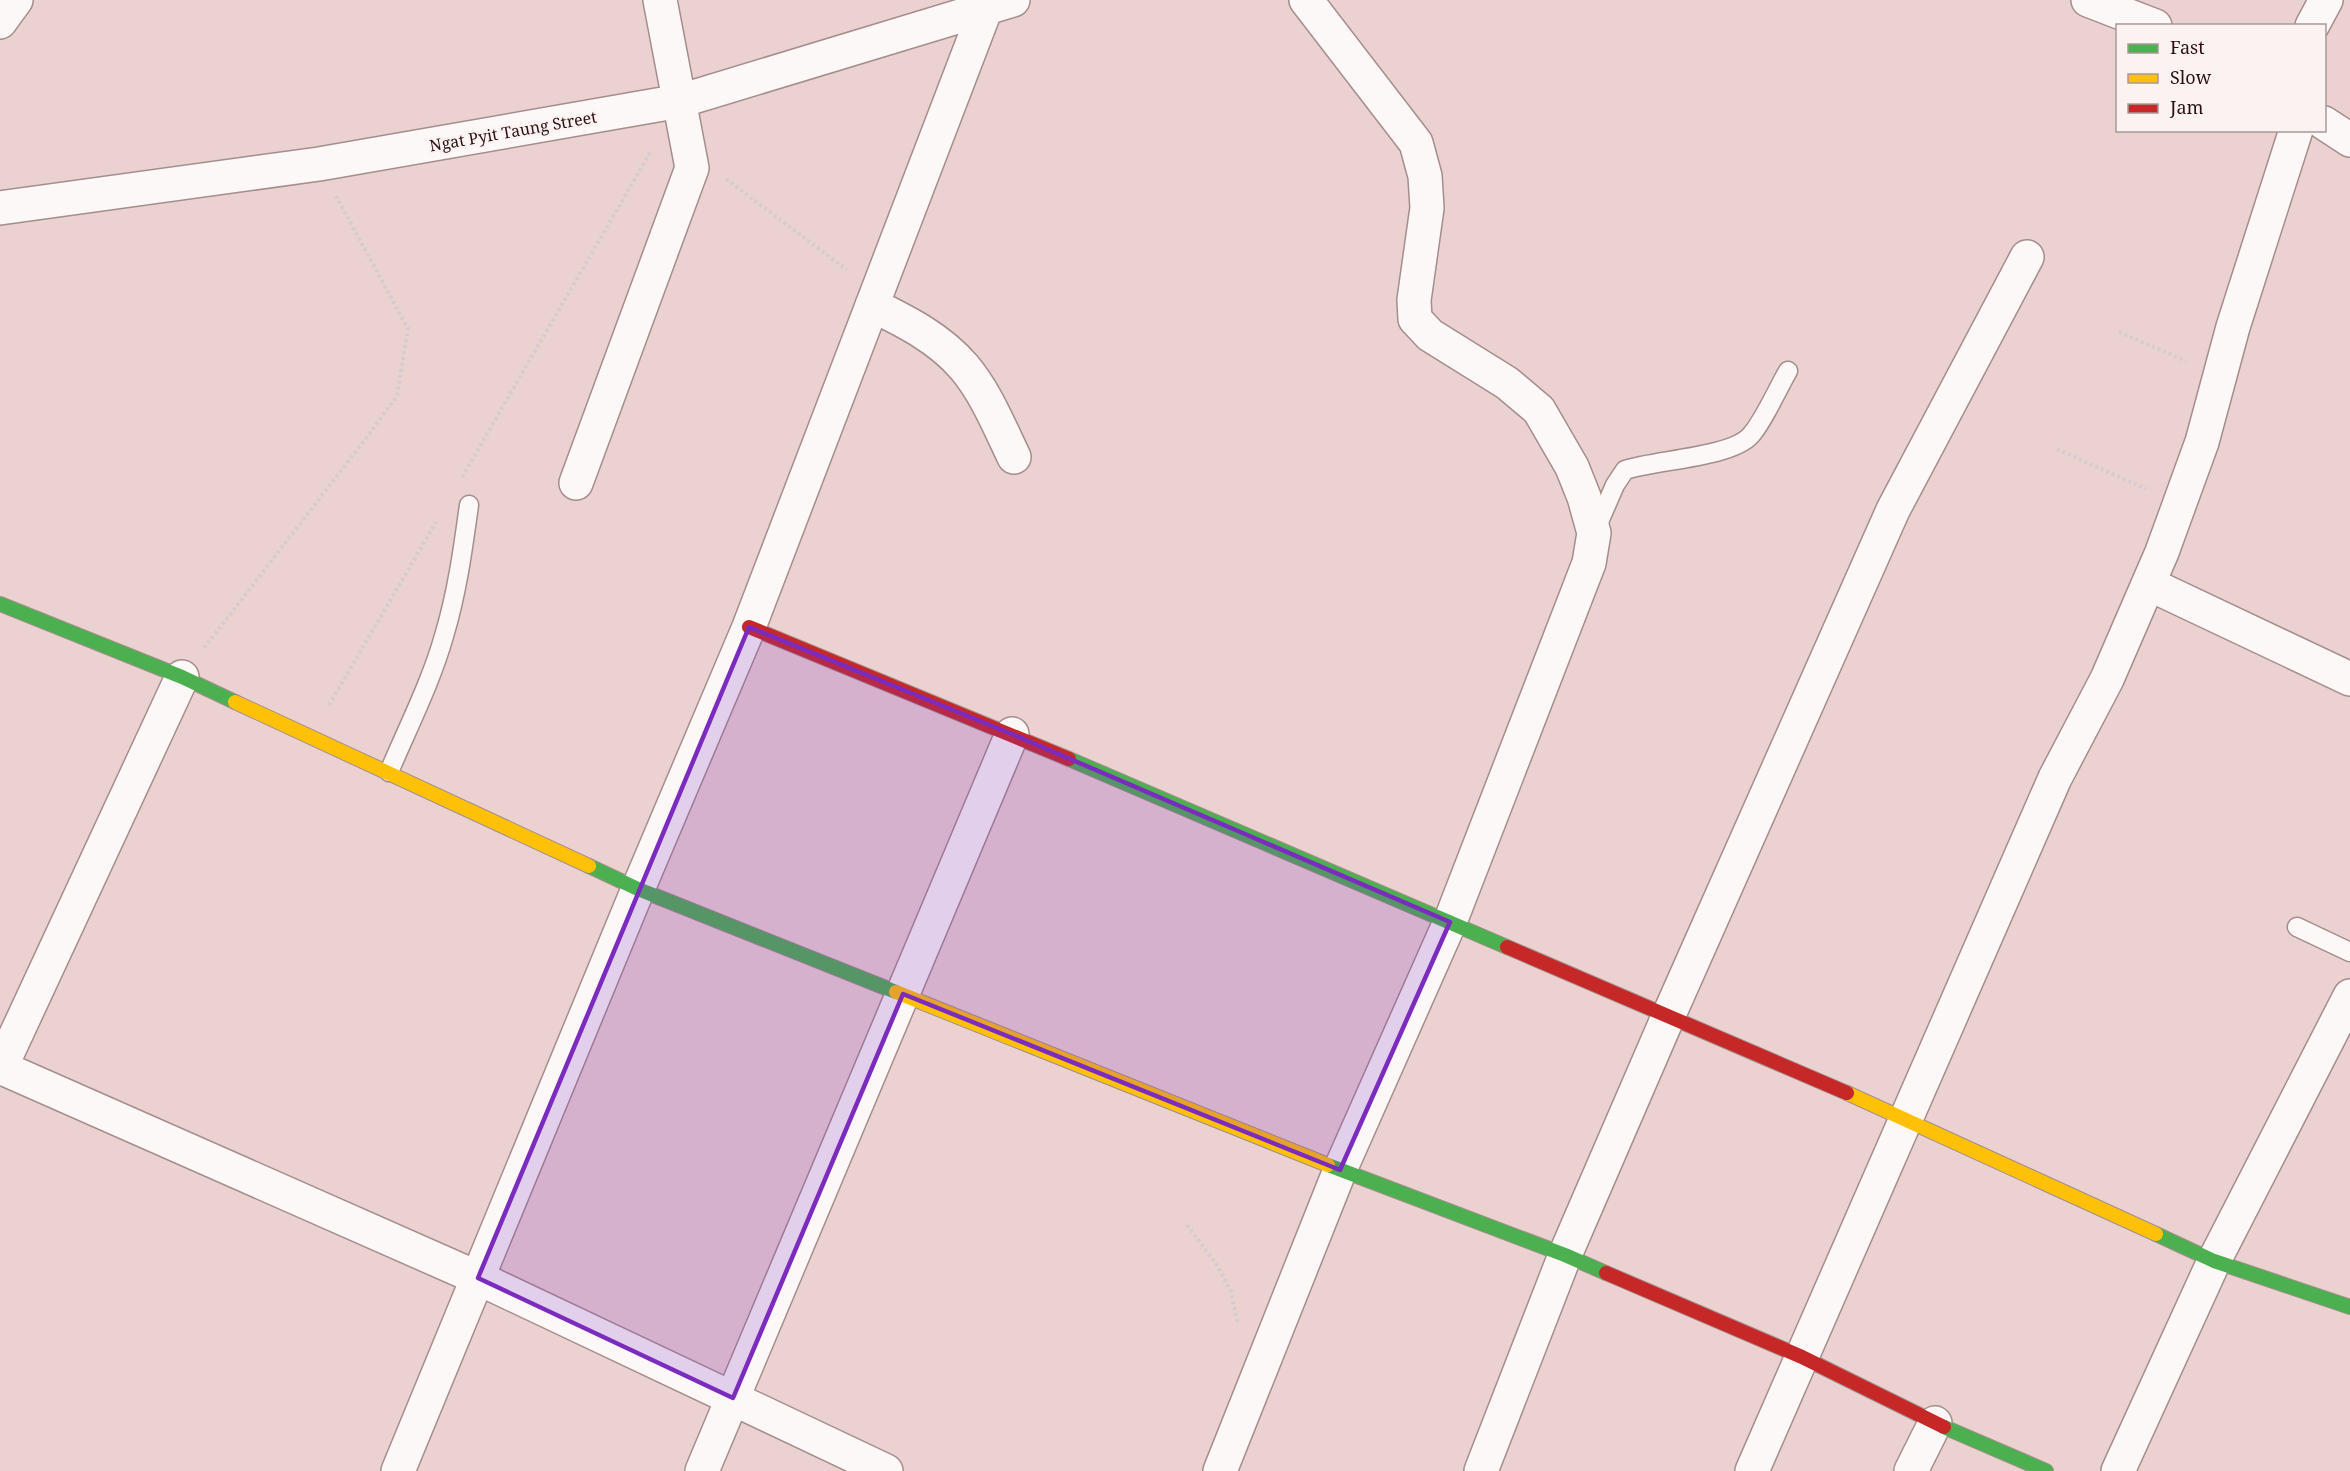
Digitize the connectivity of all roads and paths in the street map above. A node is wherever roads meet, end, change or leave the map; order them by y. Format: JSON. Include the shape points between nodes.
{"nodes":[{"id":1,"x":16,"y":0,"type":"edge"},
{"id":2,"x":660,"y":0,"type":"edge"},
{"id":3,"x":1306,"y":0,"type":"edge"},
{"id":4,"x":2088,"y":0,"type":"edge"},
{"id":5,"x":2326,"y":0,"type":"edge"},
{"id":6,"x":996,"y":2,"type":"edge"},
{"id":7,"x":0,"y":22,"type":"edge"},
{"id":8,"x":2150,"y":24,"type":"edge"},
{"id":9,"x":2313,"y":24,"type":"edge"},
{"id":10,"x":680,"y":101,"type":"junction"},
{"id":11,"x":2326,"y":124,"type":"edge"},
{"id":12,"x":2295,"y":132,"type":"edge"},
{"id":13,"x":2350,"y":140,"type":"edge"},
{"id":14,"x":319,"y":165,"type":"junction"},
{"id":15,"x":692,"y":168,"type":"junction"},
{"id":16,"x":0,"y":208,"type":"edge"},
{"id":17,"x":2027,"y":257,"type":"dead end"},
{"id":18,"x":874,"y":298,"type":"junction"},
{"id":19,"x":2119,"y":332,"type":"dead end"},
{"id":20,"x":1788,"y":371,"type":"dead end"},
{"id":21,"x":2220,"y":376,"type":"junction"},
{"id":22,"x":2058,"y":449,"type":"dead end"},
{"id":23,"x":1014,"y":457,"type":"dead end"},
{"id":24,"x":460,"y":480,"type":"dead end"},
{"id":25,"x":576,"y":483,"type":"dead end"},
{"id":26,"x":2180,"y":504,"type":"junction"},
{"id":27,"x":469,"y":505,"type":"dead end"},
{"id":28,"x":436,"y":520,"type":"dead end"},
{"id":29,"x":1594,"y":533,"type":"junction"},
{"id":30,"x":2149,"y":584,"type":"junction"},
{"id":31,"x":0,"y":604,"type":"edge"},
{"id":32,"x":749,"y":627,"type":"junction"},
{"id":33,"x":182,"y":677,"type":"junction"},
{"id":34,"x":2350,"y":680,"type":"edge"},
{"id":35,"x":1012,"y":734,"type":"junction"},
{"id":36,"x":312,"y":735,"type":"junction"},
{"id":37,"x":389,"y":772,"type":"junction"},
{"id":38,"x":638,"y":889,"type":"junction"},
{"id":39,"x":1450,"y":922,"type":"junction"},
{"id":40,"x":2297,"y":927,"type":"dead end"},
{"id":41,"x":2350,"y":952,"type":"edge"},
{"id":42,"x":903,"y":994,"type":"junction"},
{"id":43,"x":2350,"y":996,"type":"edge"},
{"id":44,"x":1668,"y":1017,"type":"junction"},
{"id":45,"x":0,"y":1067,"type":"edge"},
{"id":46,"x":1907,"y":1119,"type":"junction"},
{"id":47,"x":1340,"y":1170,"type":"junction"},
{"id":48,"x":1187,"y":1225,"type":"dead end"},
{"id":49,"x":1565,"y":1255,"type":"junction"},
{"id":50,"x":2214,"y":1261,"type":"junction"},
{"id":51,"x":478,"y":1278,"type":"junction"},
{"id":52,"x":2350,"y":1307,"type":"edge"},
{"id":53,"x":1240,"y":1335,"type":"dead end"},
{"id":54,"x":1802,"y":1357,"type":"junction"},
{"id":55,"x":733,"y":1398,"type":"junction"},
{"id":56,"x":1935,"y":1423,"type":"junction"},
{"id":57,"x":398,"y":1471,"type":"edge"},
{"id":58,"x":702,"y":1471,"type":"edge"},
{"id":59,"x":886,"y":1471,"type":"edge"},
{"id":60,"x":1220,"y":1471,"type":"edge"},
{"id":61,"x":1481,"y":1471,"type":"edge"},
{"id":62,"x":1752,"y":1471,"type":"edge"},
{"id":63,"x":1911,"y":1471,"type":"edge"},
{"id":64,"x":2046,"y":1471,"type":"edge"},
{"id":65,"x":2118,"y":1471,"type":"edge"}],
"edges":[{"from":1,"to":7,"type":"street"},
{"from":2,"to":10,"type":"street"},
{"from":3,"to":29,"type":"street","via":[[1416,143],[1425,176],[1427,208],[1414,300],[1415,319],[1430,335],[1507,382],[1539,410],[1572,466]]},
{"from":4,"to":8,"type":"street"},
{"from":5,"to":9,"type":"street"},
{"from":6,"to":10,"type":"street","name":"Ngat Pyit Taung Street"},
{"from":6,"to":18,"type":"street"},
{"from":10,"to":14,"type":"street","name":"Ngat Pyit Taung Street"},
{"from":10,"to":15,"type":"street"},
{"from":10,"to":24,"type":"path"},
{"from":11,"to":13,"type":"street"},
{"from":12,"to":21,"type":"street"},
{"from":14,"to":16,"type":"street","name":"Ngat Pyit Taung Street"},
{"from":14,"to":33,"type":"path","via":[[408,329],[397,396]]},
{"from":15,"to":18,"type":"path","via":[[719,174]]},
{"from":15,"to":25,"type":"street"},
{"from":17,"to":44,"type":"street","via":[[1893,510]]},
{"from":18,"to":23,"type":"street","via":[[964,367],[986,398]]},
{"from":18,"to":32,"type":"street"},
{"from":19,"to":21,"type":"path"},
{"from":20,"to":29,"type":"lane","via":[[1751,435],[1739,446],[1625,470]]},
{"from":21,"to":26,"type":"street"},
{"from":22,"to":26,"type":"path"},
{"from":26,"to":30,"type":"street"},
{"from":27,"to":37,"type":"lane","via":[[458,581],[444,637]]},
{"from":28,"to":36,"type":"path"},
{"from":29,"to":39,"type":"street","via":[[1589,563]]},
{"from":30,"to":34,"type":"street"},
{"from":30,"to":46,"type":"street","via":[[2107,679],[2055,778]]},
{"from":31,"to":33,"type":"street"},
{"from":32,"to":35,"type":"street"},
{"from":32,"to":38,"type":"street"},
{"from":33,"to":36,"type":"street"},
{"from":33,"to":45,"type":"street"},
{"from":35,"to":39,"type":"street"},
{"from":35,"to":42,"type":"street"},
{"from":36,"to":37,"type":"street"},
{"from":37,"to":38,"type":"street"},
{"from":38,"to":42,"type":"street"},
{"from":38,"to":51,"type":"street"},
{"from":39,"to":44,"type":"street"},
{"from":39,"to":47,"type":"street"},
{"from":40,"to":41,"type":"lane"},
{"from":42,"to":47,"type":"street"},
{"from":42,"to":55,"type":"street"},
{"from":43,"to":50,"type":"street"},
{"from":44,"to":46,"type":"street"},
{"from":44,"to":49,"type":"street"},
{"from":45,"to":51,"type":"street"},
{"from":46,"to":50,"type":"street"},
{"from":46,"to":54,"type":"street"},
{"from":47,"to":49,"type":"street"},
{"from":47,"to":60,"type":"street"},
{"from":48,"to":53,"type":"path","via":[[1217,1265],[1231,1292]]},
{"from":49,"to":54,"type":"street"},
{"from":49,"to":61,"type":"street"},
{"from":50,"to":52,"type":"street"},
{"from":50,"to":65,"type":"street"},
{"from":51,"to":55,"type":"street"},
{"from":51,"to":57,"type":"street"},
{"from":54,"to":56,"type":"street"},
{"from":54,"to":62,"type":"street"},
{"from":55,"to":58,"type":"street"},
{"from":55,"to":59,"type":"street"},
{"from":56,"to":63,"type":"street"},
{"from":56,"to":64,"type":"street"}]}
